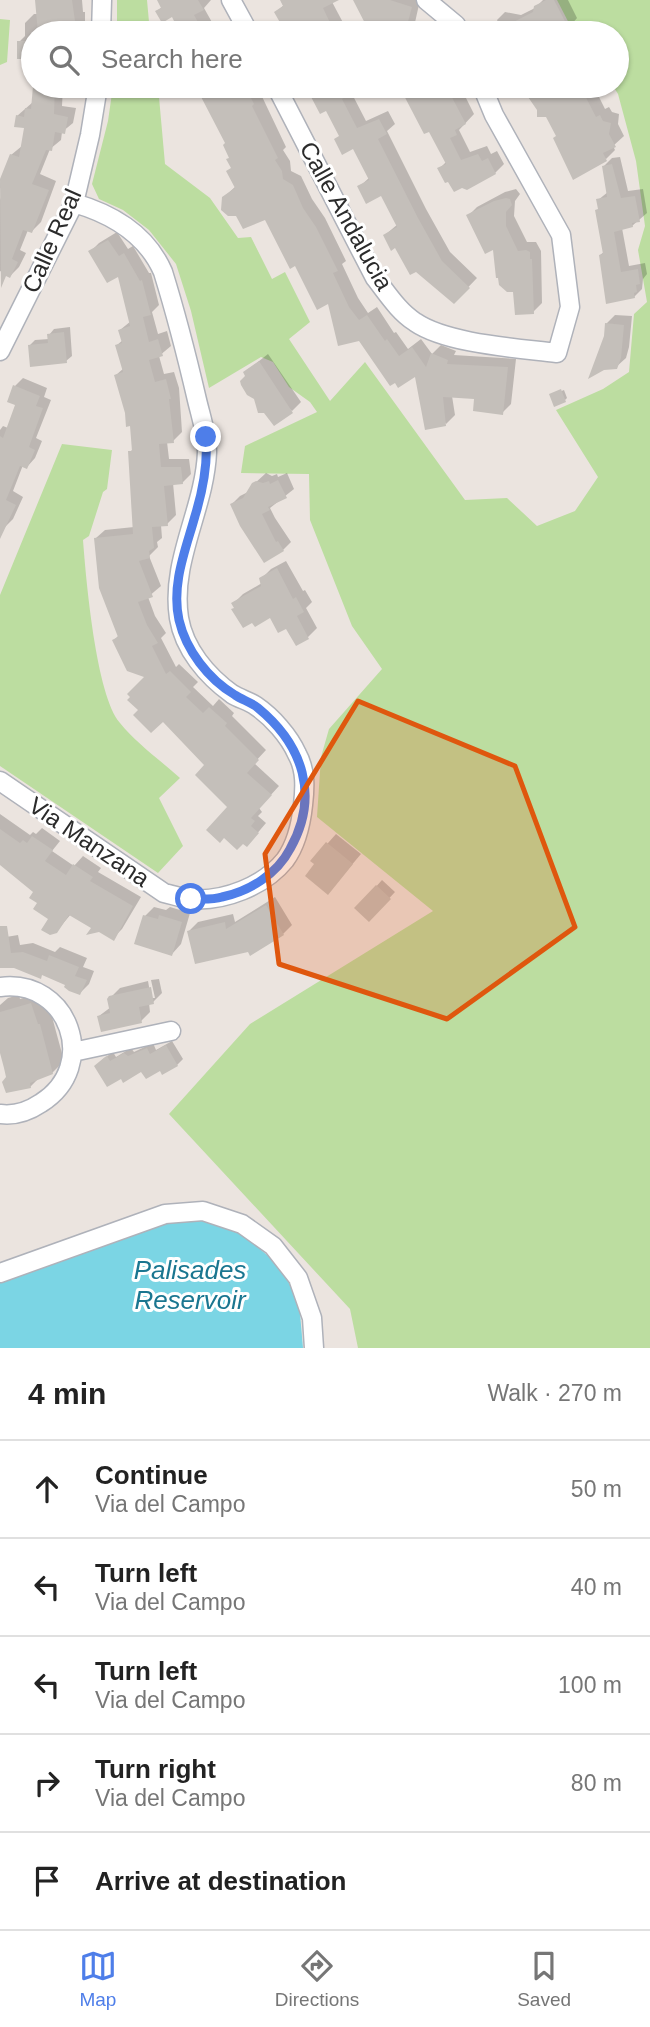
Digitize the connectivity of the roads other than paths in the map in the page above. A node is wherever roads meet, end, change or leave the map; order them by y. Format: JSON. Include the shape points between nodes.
{"nodes":[{"id":1,"x":102,"y":0,"type":"edge"},
{"id":2,"x":231,"y":0,"type":"edge"},
{"id":3,"x":426,"y":0,"type":"edge"},
{"id":4,"x":102,"y":21,"type":"edge"},
{"id":5,"x":242,"y":21,"type":"edge"},
{"id":6,"x":448,"y":21,"type":"edge"},
{"id":7,"x":95,"y":98,"type":"edge"},
{"id":8,"x":282,"y":98,"type":"edge"},
{"id":9,"x":487,"y":98,"type":"edge"},
{"id":10,"x":74,"y":203,"type":"junction"},
{"id":11,"x":0,"y":351,"type":"edge"},
{"id":12,"x":0,"y":781,"type":"edge"},
{"id":13,"x":0,"y":988,"type":"edge"},
{"id":14,"x":171,"y":1031,"type":"dead end"},
{"id":15,"x":73,"y":1052,"type":"junction"},
{"id":16,"x":0,"y":1114,"type":"edge"},
{"id":17,"x":0,"y":1273,"type":"edge"},
{"id":18,"x":314,"y":1348,"type":"edge"}],
"edges":[{"from":1,"to":4,"type":"street"},
{"from":2,"to":5,"type":"street"},
{"from":3,"to":6,"type":"street"},
{"from":7,"to":10,"type":"street","name":"Calle Real"},
{"from":8,"to":9,"type":"street","name":"Calle Andalucia","via":[[375,278],[415,323],[446,335],[557,353],[570,307],[561,235]]},
{"from":10,"to":11,"type":"street","name":"Calle Real"},
{"from":10,"to":12,"type":"street","name":"Via Manzana","via":[[119,222],[157,257],[189,366],[207,451],[178,575],[179,620],[203,668],[233,694],[256,706],[298,754],[306,783],[302,819],[285,859],[266,877],[222,897],[191,899],[164,893]]},
{"from":13,"to":15,"type":"street","via":[[27,988],[44,996],[70,1030]]},
{"from":14,"to":15,"type":"street"},
{"from":15,"to":16,"type":"street","via":[[67,1076],[54,1094],[30,1110]]},
{"from":17,"to":18,"type":"street","via":[[165,1214],[203,1211],[243,1224],[273,1246],[298,1278],[312,1318]]}]}
